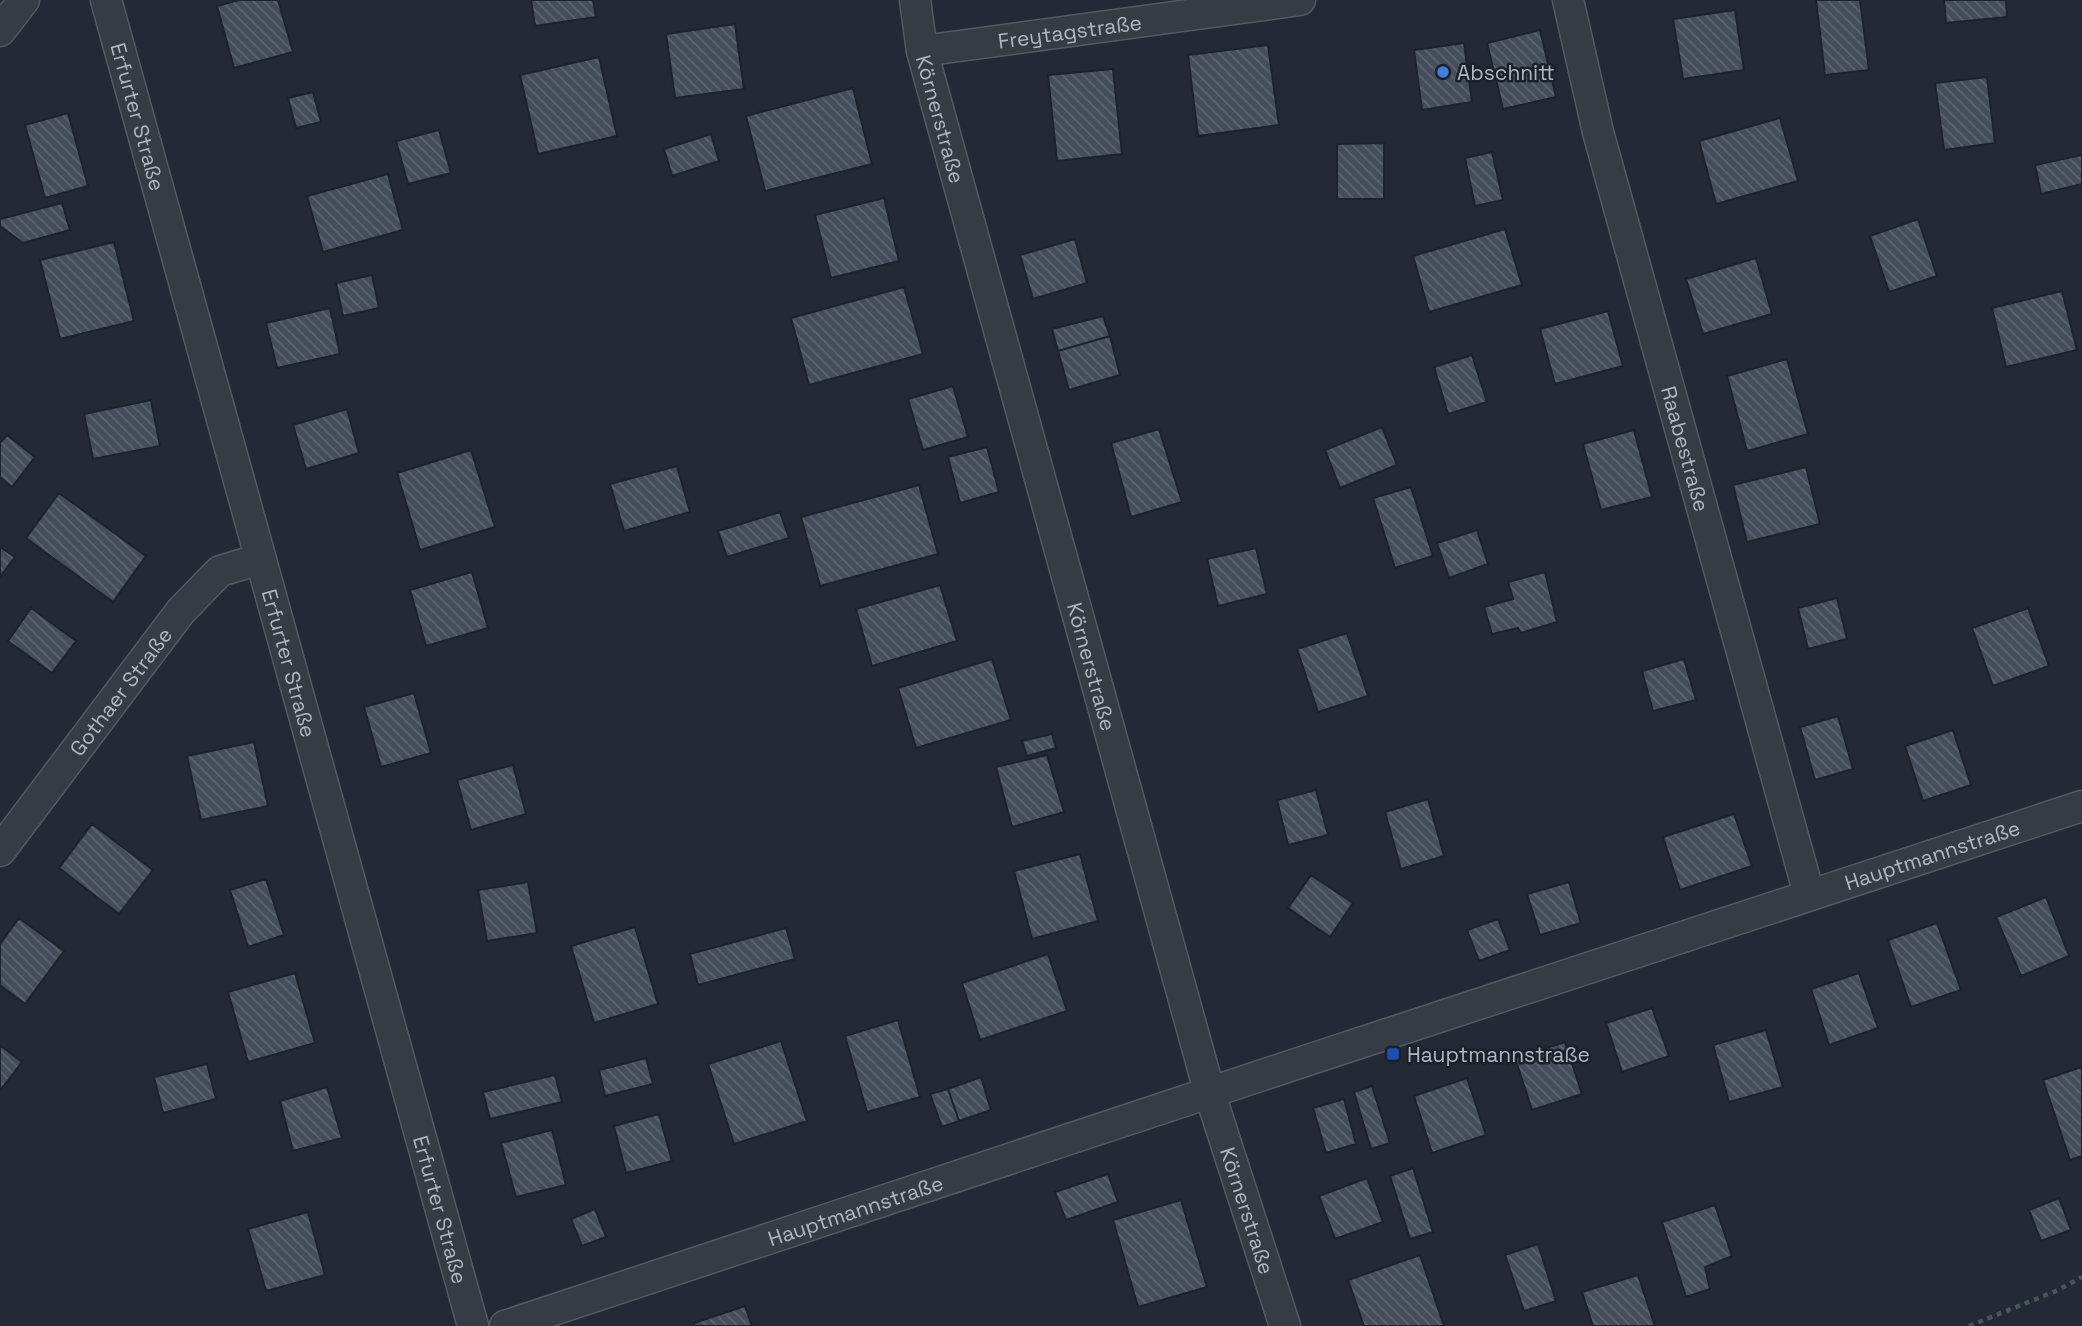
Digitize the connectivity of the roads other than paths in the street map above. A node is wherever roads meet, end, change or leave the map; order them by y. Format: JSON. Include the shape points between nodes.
{"nodes":[{"id":1,"x":24,"y":0,"type":"edge"},
{"id":2,"x":106,"y":0,"type":"edge"},
{"id":3,"x":915,"y":0,"type":"edge"},
{"id":4,"x":1300,"y":0,"type":"edge"},
{"id":5,"x":1568,"y":0,"type":"edge"},
{"id":6,"x":0,"y":31,"type":"edge"},
{"id":7,"x":922,"y":51,"type":"junction"},
{"id":8,"x":260,"y":559,"type":"junction"},
{"id":9,"x":2082,"y":806,"type":"edge"},
{"id":10,"x":0,"y":850,"type":"edge"},
{"id":11,"x":1809,"y":894,"type":"junction"},
{"id":12,"x":1210,"y":1094,"type":"junction"},
{"id":13,"x":473,"y":1326,"type":"edge"},
{"id":14,"x":505,"y":1326,"type":"edge"},
{"id":15,"x":1286,"y":1326,"type":"edge"}],
"edges":[{"from":1,"to":6,"type":"street"},
{"from":2,"to":8,"type":"street","name":"Erfurter Straße"},
{"from":3,"to":7,"type":"street","name":"Körnerstraße"},
{"from":4,"to":7,"type":"street","name":"Freytagstraße"},
{"from":5,"to":11,"type":"street","name":"Raabestraße","via":[[1598,132]]},
{"from":7,"to":12,"type":"street","name":"Körnerstraße"},
{"from":8,"to":10,"type":"street","name":"Gothaer Straße","via":[[220,571],[181,611]]},
{"from":8,"to":13,"type":"street","name":"Erfurter Straße"},
{"from":9,"to":11,"type":"street","name":"Hauptmannstraße"},
{"from":11,"to":12,"type":"street","name":"Hauptmannstraße"},
{"from":12,"to":14,"type":"street","name":"Hauptmannstraße"},
{"from":12,"to":15,"type":"street","name":"Körnerstraße"}]}
